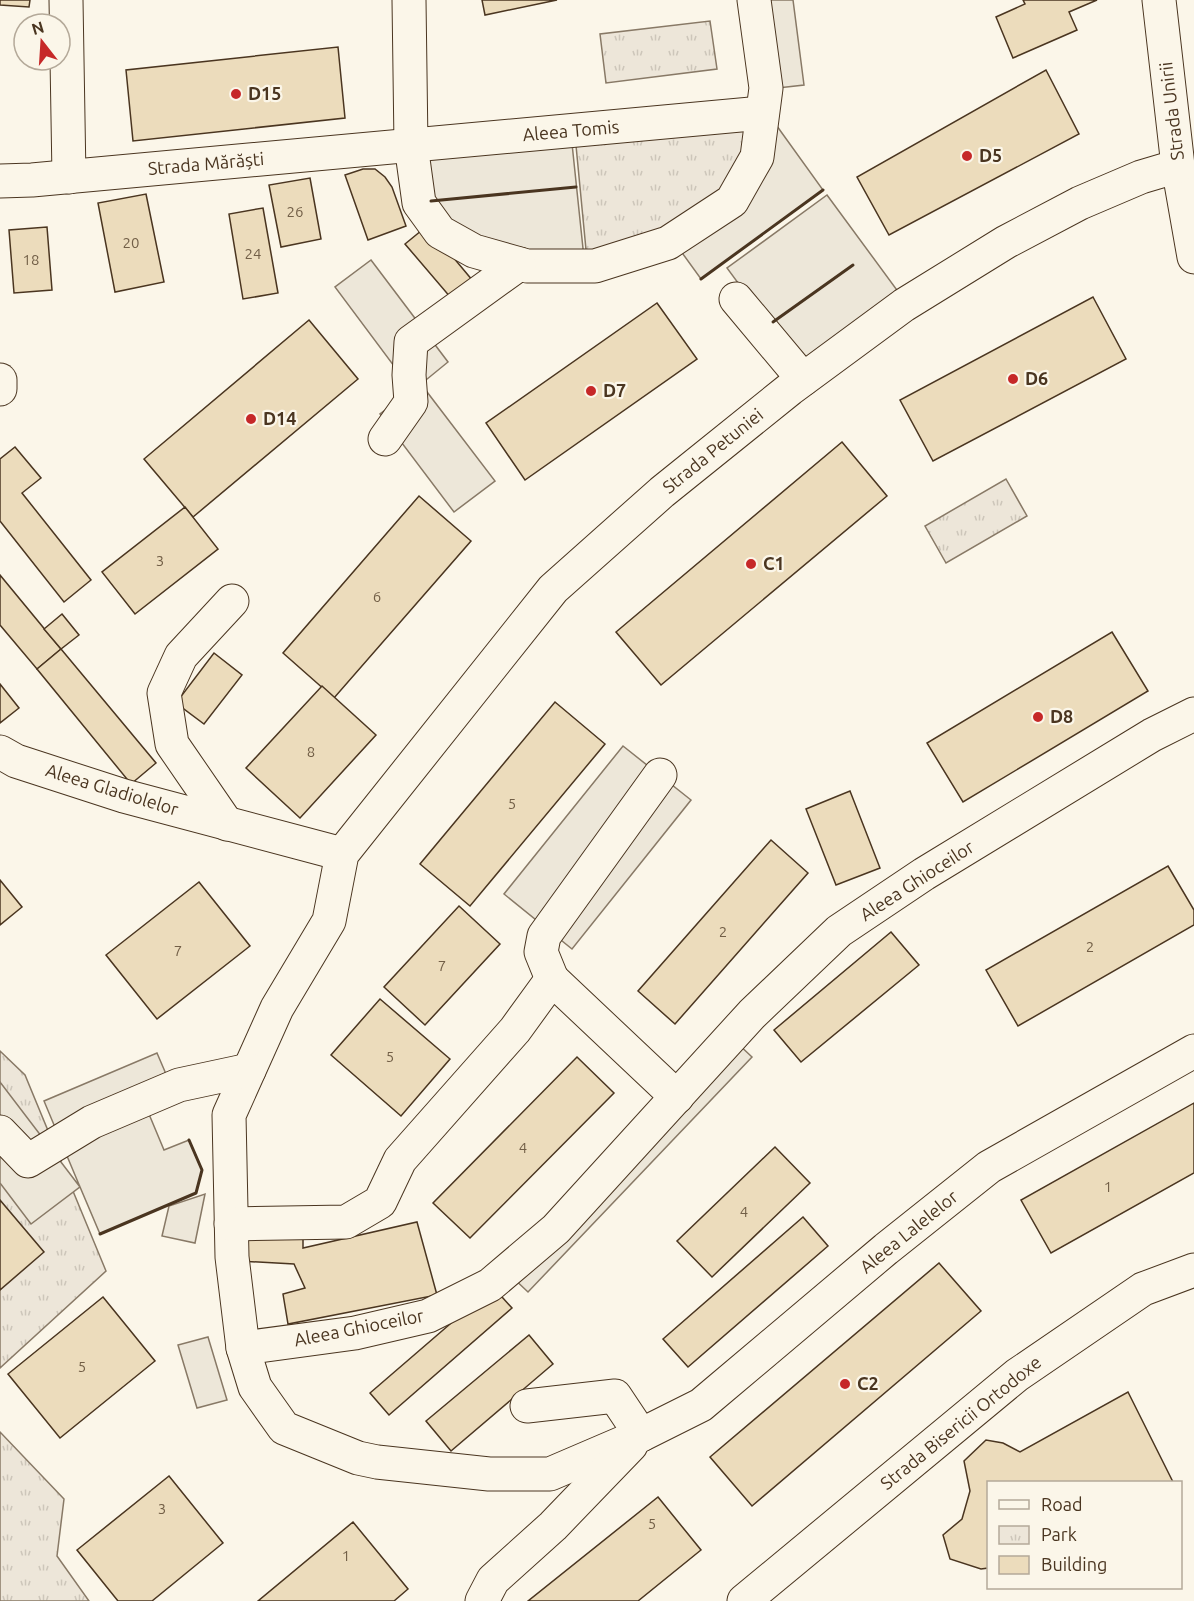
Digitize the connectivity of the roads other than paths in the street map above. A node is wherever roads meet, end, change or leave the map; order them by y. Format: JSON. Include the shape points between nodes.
{"nodes":[{"id":1,"x":66,"y":0,"type":"edge"},
{"id":2,"x":409,"y":0,"type":"edge"},
{"id":3,"x":754,"y":0,"type":"edge"},
{"id":4,"x":1159,"y":0,"type":"edge"},
{"id":5,"x":762,"y":113,"type":"junction"},
{"id":6,"x":411,"y":145,"type":"junction"},
{"id":7,"x":1178,"y":166,"type":"junction"},
{"id":8,"x":69,"y":177,"type":"junction"},
{"id":9,"x":0,"y":181,"type":"edge"},
{"id":10,"x":1194,"y":257,"type":"edge"},
{"id":11,"x":519,"y":264,"type":"junction"},
{"id":12,"x":736,"y":299,"type":"dead end"},
{"id":13,"x":803,"y":379,"type":"junction"},
{"id":14,"x":0,"y":380,"type":"edge"},
{"id":15,"x":0,"y":389,"type":"edge"},
{"id":16,"x":385,"y":439,"type":"dead end"},
{"id":17,"x":232,"y":601,"type":"dead end"},
{"id":18,"x":1194,"y":714,"type":"edge"},
{"id":19,"x":0,"y":752,"type":"edge"},
{"id":20,"x":660,"y":775,"type":"dead end"},
{"id":21,"x":227,"y":824,"type":"junction"},
{"id":22,"x":342,"y":854,"type":"junction"},
{"id":23,"x":552,"y":979,"type":"junction"},
{"id":24,"x":1194,"y":1051,"type":"edge"},
{"id":25,"x":249,"y":1070,"type":"junction"},
{"id":26,"x":677,"y":1097,"type":"junction"},
{"id":27,"x":0,"y":1132,"type":"edge"},
{"id":28,"x":231,"y":1224,"type":"junction"},
{"id":29,"x":1194,"y":1270,"type":"edge"},
{"id":30,"x":243,"y":1348,"type":"junction"},
{"id":31,"x":527,"y":1406,"type":"dead end"},
{"id":32,"x":641,"y":1435,"type":"junction"},
{"id":33,"x":482,"y":1601,"type":"edge"},
{"id":34,"x":744,"y":1601,"type":"edge"}],
"edges":[{"from":1,"to":8,"type":"street"},
{"from":2,"to":6,"type":"street"},
{"from":3,"to":5,"type":"street","via":[[766,88]]},
{"from":4,"to":7,"type":"street","name":"Strada Unirii"},
{"from":5,"to":6,"type":"street","name":"Aleea Tomis"},
{"from":5,"to":11,"type":"street","via":[[757,157],[732,201],[668,243],[595,266]]},
{"from":6,"to":8,"type":"street","name":"Strada Mărăști"},
{"from":6,"to":11,"type":"street","via":[[419,203],[440,232],[474,251]]},
{"from":7,"to":10,"type":"street","name":"Strada Unirii"},
{"from":7,"to":13,"type":"street","name":"Strada Petuniei","via":[[1080,203],[1006,242],[904,305]]},
{"from":8,"to":9,"type":"street","name":"Strada Mărăști"},
{"from":11,"to":16,"type":"street","via":[[411,342],[411,402]]},
{"from":12,"to":13,"type":"street"},
{"from":13,"to":22,"type":"street","name":"Strada Petuniei","via":[[662,492],[553,589]]},
{"from":14,"to":15,"type":"street"},
{"from":17,"to":21,"type":"street","name":"Aleea Gladiolelor","via":[[181,656],[164,693],[172,744]]},
{"from":18,"to":26,"type":"street","name":"Aleea Ghioceilor","via":[[1152,735],[924,874],[839,931],[753,1014]]},
{"from":19,"to":21,"type":"street","name":"Aleea Gladiolelor","via":[[16,761],[124,796]]},
{"from":20,"to":23,"type":"street","via":[[544,936],[541,952]]},
{"from":21,"to":22,"type":"street","name":"Aleea Gladiolelor"},
{"from":22,"to":25,"type":"street","via":[[329,921],[277,1008]]},
{"from":23,"to":26,"type":"street"},
{"from":23,"to":28,"type":"street","via":[[515,1030],[400,1160],[380,1202],[345,1222]]},
{"from":24,"to":32,"type":"street","name":"Aleea Lalelelor","via":[[990,1167],[701,1405]]},
{"from":25,"to":27,"type":"street","via":[[179,1085],[92,1122],[28,1161]]},
{"from":25,"to":28,"type":"street","via":[[229,1115]]},
{"from":26,"to":30,"type":"street","name":"Aleea Ghioceilor","via":[[556,1229],[490,1285],[428,1316],[355,1333]]},
{"from":28,"to":30,"type":"street"},
{"from":29,"to":34,"type":"street","name":"Strada Bisericii Ortodoxe","via":[[1143,1289],[1017,1375]]},
{"from":30,"to":32,"type":"street","via":[[255,1387],[284,1428],[358,1458],[489,1474],[550,1474]]},
{"from":31,"to":32,"type":"street","via":[[615,1396]]},
{"from":32,"to":33,"type":"street","via":[[553,1526],[493,1580]]}]}
